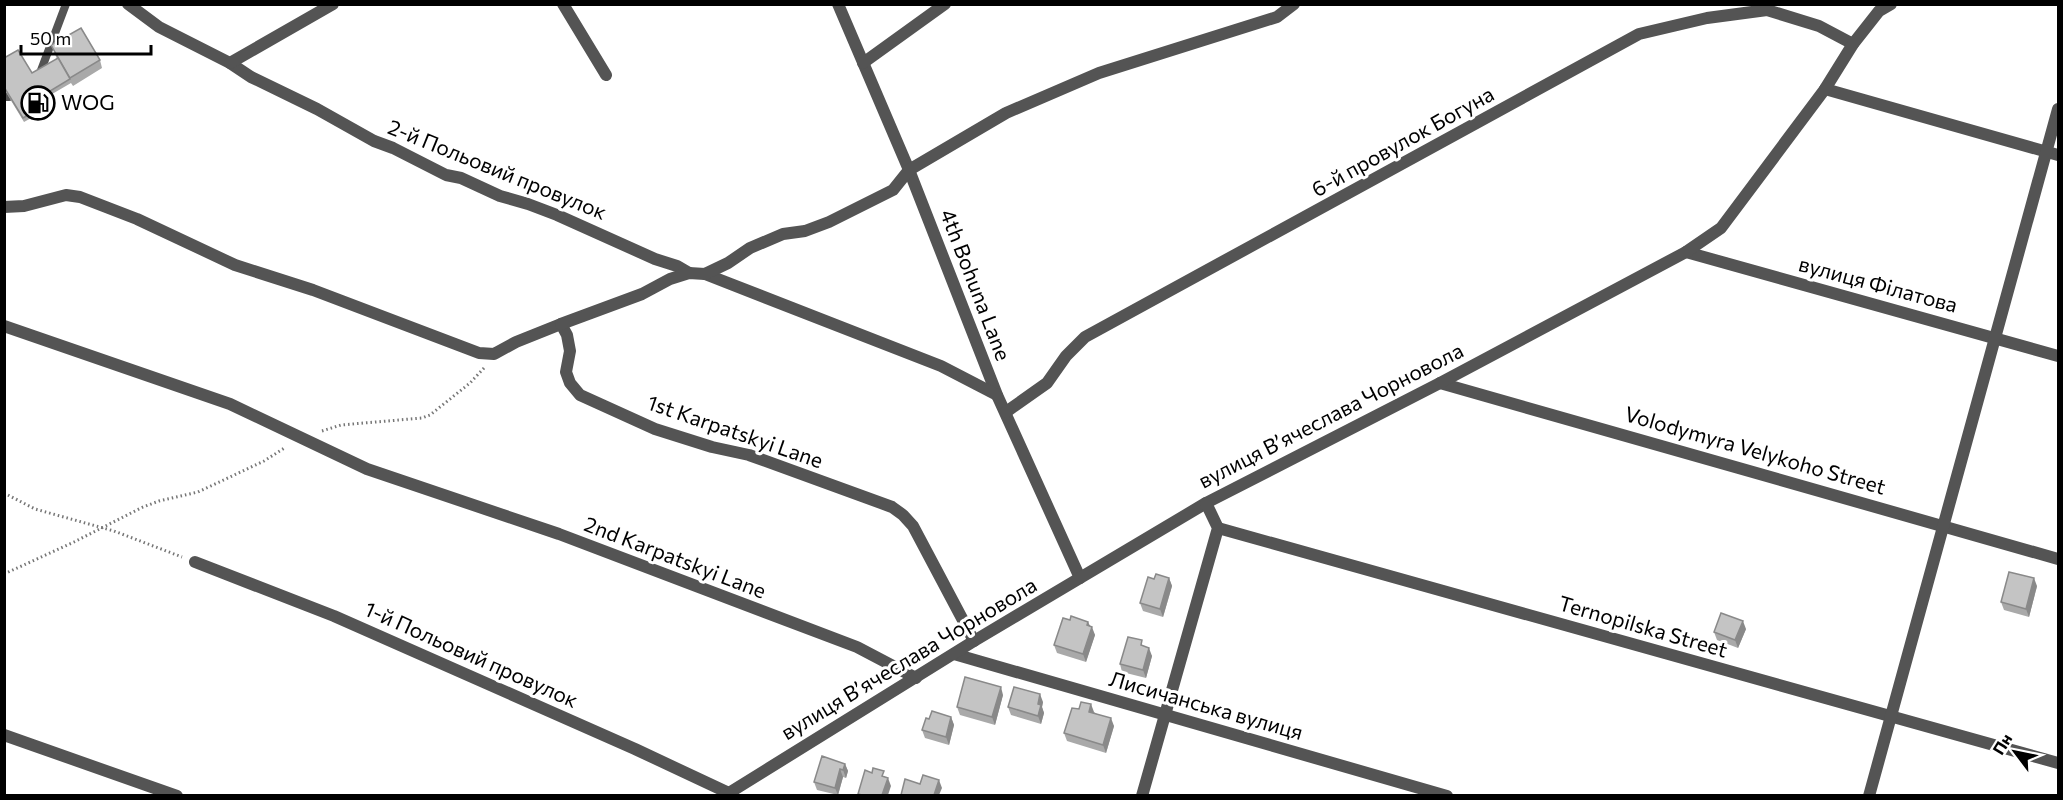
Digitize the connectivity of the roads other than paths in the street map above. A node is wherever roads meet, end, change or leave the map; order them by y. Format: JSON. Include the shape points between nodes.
{"nodes":[{"id":1,"x":66,"y":4,"type":"edge"},
{"id":2,"x":128,"y":4,"type":"edge"},
{"id":3,"x":333,"y":4,"type":"edge"},
{"id":4,"x":563,"y":4,"type":"edge"},
{"id":5,"x":838,"y":4,"type":"edge"},
{"id":6,"x":945,"y":4,"type":"edge"},
{"id":7,"x":1294,"y":4,"type":"edge"},
{"id":8,"x":1891,"y":4,"type":"edge"},
{"id":9,"x":1853,"y":44,"type":"junction"},
{"id":10,"x":230,"y":63,"type":"junction"},
{"id":11,"x":863,"y":63,"type":"junction"},
{"id":12,"x":40,"y":74,"type":"edge"},
{"id":13,"x":606,"y":75,"type":"dead end"},
{"id":14,"x":1825,"y":89,"type":"junction"},
{"id":15,"x":2058,"y":109,"type":"edge"},
{"id":16,"x":2053,"y":154,"type":"edge"},
{"id":17,"x":909,"y":170,"type":"junction"},
{"id":18,"x":4,"y":207,"type":"edge"},
{"id":19,"x":1686,"y":252,"type":"junction"},
{"id":20,"x":689,"y":273,"type":"junction"},
{"id":21,"x":705,"y":274,"type":"junction"},
{"id":22,"x":561,"y":324,"type":"junction"},
{"id":23,"x":4,"y":326,"type":"edge"},
{"id":24,"x":1996,"y":337,"type":"junction"},
{"id":25,"x":2058,"y":356,"type":"edge"},
{"id":26,"x":1440,"y":383,"type":"junction"},
{"id":27,"x":997,"y":395,"type":"junction"},
{"id":28,"x":1006,"y":412,"type":"junction"},
{"id":29,"x":1206,"y":503,"type":"junction"},
{"id":30,"x":1944,"y":525,"type":"junction"},
{"id":31,"x":1218,"y":528,"type":"junction"},
{"id":32,"x":2058,"y":559,"type":"edge"},
{"id":33,"x":195,"y":562,"type":"road end"},
{"id":34,"x":1080,"y":578,"type":"junction"},
{"id":35,"x":974,"y":640,"type":"junction"},
{"id":36,"x":954,"y":654,"type":"junction"},
{"id":37,"x":916,"y":678,"type":"junction"},
{"id":38,"x":1165,"y":715,"type":"junction"},
{"id":39,"x":1891,"y":716,"type":"junction"},
{"id":40,"x":4,"y":735,"type":"edge"},
{"id":41,"x":2058,"y":763,"type":"edge"},
{"id":42,"x":177,"y":795,"type":"edge"},
{"id":43,"x":728,"y":795,"type":"edge"},
{"id":44,"x":1142,"y":795,"type":"edge"},
{"id":45,"x":1447,"y":795,"type":"edge"},
{"id":46,"x":1869,"y":795,"type":"edge"}],
"edges":[{"from":1,"to":12,"type":"lane"},
{"from":2,"to":10,"type":"street","name":"2-й Польовий провулок","via":[[159,27]]},
{"from":3,"to":10,"type":"street"},
{"from":4,"to":13,"type":"street"},
{"from":5,"to":11,"type":"street","name":"4th Bohuna Lane"},
{"from":6,"to":11,"type":"street"},
{"from":7,"to":17,"type":"street","via":[[1277,17],[1099,73],[1016,109]]},
{"from":8,"to":9,"type":"street","name":"вулиця Вʼячеслава Чорновола","via":[[1880,11]]},
{"from":9,"to":14,"type":"street","name":"вулиця Вʼячеслава Чорновола"},
{"from":9,"to":28,"type":"street","name":"6-й провулок Богуна","via":[[1819,26],[1767,10],[1707,18],[1639,34],[1085,338],[1047,383]]},
{"from":10,"to":20,"type":"street","name":"2-й Польовий провулок","via":[[446,175],[557,215]]},
{"from":11,"to":17,"type":"street","name":"4th Bohuna Lane"},
{"from":14,"to":16,"type":"street"},
{"from":14,"to":19,"type":"street","name":"вулиця Вʼячеслава Чорновола","via":[[1721,228]]},
{"from":15,"to":16,"type":"street"},
{"from":16,"to":24,"type":"street"},
{"from":17,"to":21,"type":"street","via":[[893,190],[829,222],[750,248]]},
{"from":17,"to":27,"type":"street","name":"4th Bohuna Lane"},
{"from":18,"to":22,"type":"street","via":[[66,195],[80,197],[235,265],[479,353],[494,354]]},
{"from":19,"to":24,"type":"street","name":"вулиця Філатова"},
{"from":19,"to":26,"type":"street","name":"вулиця Вʼячеслава Чорновола"},
{"from":20,"to":21,"type":"street"},
{"from":20,"to":22,"type":"street"},
{"from":21,"to":27,"type":"street","via":[[941,366]]},
{"from":22,"to":35,"type":"street","name":"1st Karpatskyi Lane","via":[[570,351],[566,372],[580,395],[655,429],[749,455],[875,500],[903,514]]},
{"from":23,"to":37,"type":"street","name":"2nd Karpatskyi Lane","via":[[230,404],[367,469],[559,534],[857,647]]},
{"from":24,"to":25,"type":"street","name":"вулиця Філатова"},
{"from":24,"to":30,"type":"street"},
{"from":26,"to":29,"type":"street","name":"вулиця Вʼячеслава Чорновола"},
{"from":26,"to":30,"type":"street","name":"Volodymyra Velykoho Street"},
{"from":27,"to":28,"type":"street","name":"4th Bohuna Lane"},
{"from":28,"to":34,"type":"street","name":"4th Bohuna Lane"},
{"from":29,"to":31,"type":"street"},
{"from":29,"to":34,"type":"street","name":"вулиця Вʼячеслава Чорновола"},
{"from":30,"to":32,"type":"street","name":"Volodymyra Velykoho Street"},
{"from":30,"to":39,"type":"street"},
{"from":31,"to":38,"type":"street"},
{"from":31,"to":39,"type":"street","name":"Ternopilska Street"},
{"from":33,"to":43,"type":"street","name":"1-й Польовий провулок","via":[[334,616],[635,749]]},
{"from":34,"to":35,"type":"street","name":"вулиця Вʼячеслава Чорновола"},
{"from":35,"to":36,"type":"street","name":"вулиця Вʼячеслава Чорновола"},
{"from":36,"to":37,"type":"street","name":"вулиця Вʼячеслава Чорновола"},
{"from":36,"to":38,"type":"street","name":"Лисичанська вулиця"},
{"from":37,"to":43,"type":"street","name":"вулиця Вʼячеслава Чорновола"},
{"from":38,"to":44,"type":"street"},
{"from":38,"to":45,"type":"street","name":"Лисичанська вулиця"},
{"from":39,"to":41,"type":"street","name":"Ternopilska Street"},
{"from":39,"to":46,"type":"street"},
{"from":40,"to":42,"type":"street"}]}
